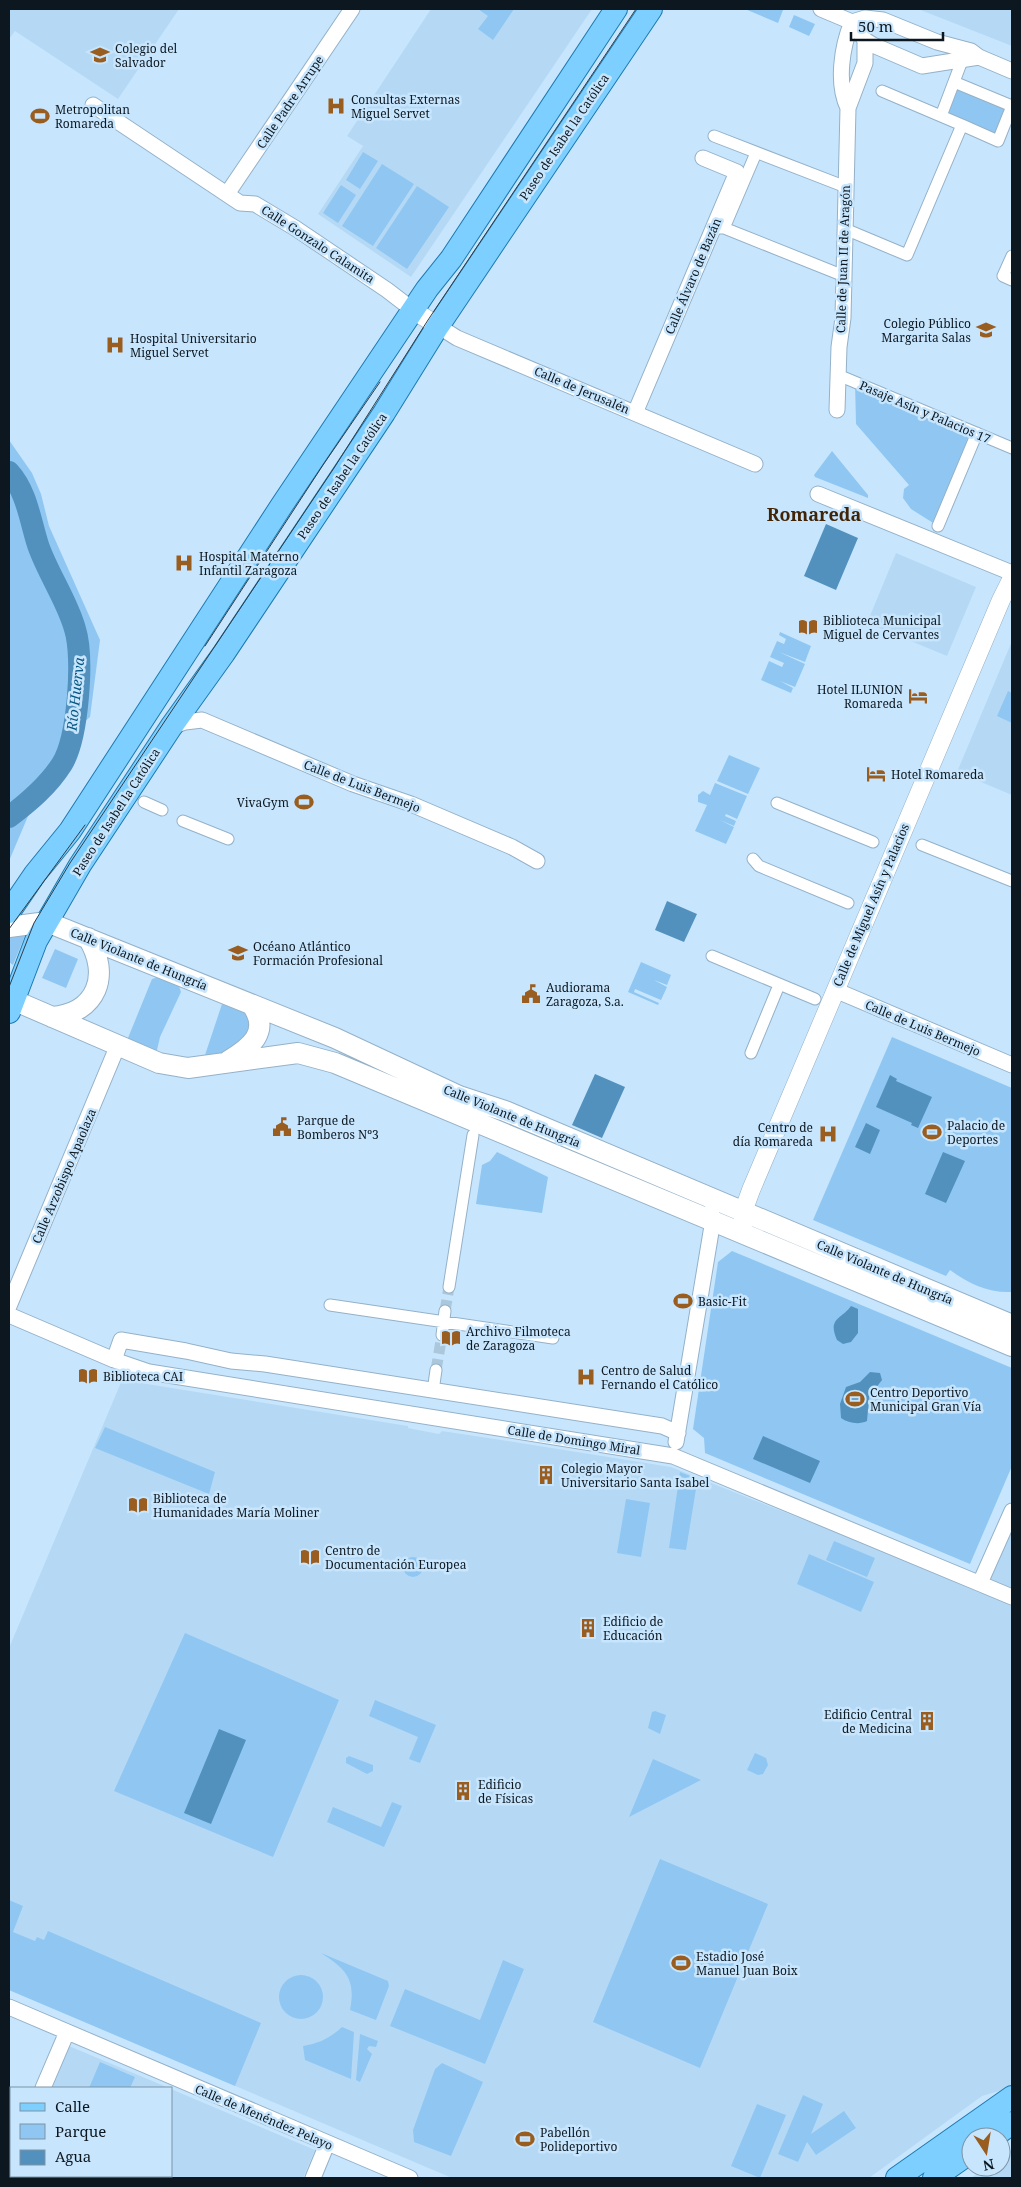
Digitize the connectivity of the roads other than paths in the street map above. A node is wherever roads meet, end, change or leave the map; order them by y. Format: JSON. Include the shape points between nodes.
{"nodes":[{"id":1,"x":352,"y":9,"type":"edge"},
{"id":2,"x":616,"y":9,"type":"edge"},
{"id":3,"x":651,"y":9,"type":"edge"},
{"id":4,"x":821,"y":9,"type":"edge"},
{"id":5,"x":852,"y":22,"type":"junction"},
{"id":6,"x":864,"y":40,"type":"junction"},
{"id":7,"x":883,"y":51,"type":"junction"},
{"id":8,"x":979,"y":57,"type":"junction"},
{"id":9,"x":963,"y":58,"type":"junction"},
{"id":10,"x":865,"y":63,"type":"junction"},
{"id":11,"x":1012,"y":71,"type":"edge"},
{"id":12,"x":954,"y":82,"type":"junction"},
{"id":13,"x":882,"y":91,"type":"dead end"},
{"id":14,"x":93,"y":105,"type":"dead end"},
{"id":15,"x":1012,"y":106,"type":"edge"},
{"id":16,"x":848,"y":108,"type":"junction"},
{"id":17,"x":941,"y":116,"type":"junction"},
{"id":18,"x":962,"y":125,"type":"junction"},
{"id":19,"x":714,"y":136,"type":"dead end"},
{"id":20,"x":756,"y":153,"type":"junction"},
{"id":21,"x":703,"y":158,"type":"dead end"},
{"id":22,"x":846,"y":187,"type":"junction"},
{"id":23,"x":227,"y":194,"type":"junction"},
{"id":24,"x":718,"y":228,"type":"junction"},
{"id":25,"x":845,"y":229,"type":"junction"},
{"id":26,"x":1012,"y":256,"type":"edge"},
{"id":27,"x":844,"y":276,"type":"junction"},
{"id":28,"x":1012,"y":280,"type":"edge"},
{"id":29,"x":413,"y":310,"type":"junction"},
{"id":30,"x":438,"y":326,"type":"junction"},
{"id":31,"x":838,"y":375,"type":"junction"},
{"id":32,"x":837,"y":410,"type":"dead end"},
{"id":33,"x":635,"y":413,"type":"junction"},
{"id":34,"x":977,"y":433,"type":"junction"},
{"id":35,"x":1012,"y":448,"type":"edge"},
{"id":36,"x":755,"y":464,"type":"dead end"},
{"id":37,"x":818,"y":494,"type":"dead end"},
{"id":38,"x":938,"y":526,"type":"dead end"},
{"id":39,"x":1012,"y":573,"type":"edge"},
{"id":40,"x":1012,"y":578,"type":"edge"},
{"id":41,"x":197,"y":692,"type":"junction"},
{"id":42,"x":202,"y":720,"type":"junction"},
{"id":43,"x":171,"y":727,"type":"junction"},
{"id":44,"x":144,"y":802,"type":"dead end"},
{"id":45,"x":777,"y":803,"type":"dead end"},
{"id":46,"x":162,"y":810,"type":"dead end"},
{"id":47,"x":183,"y":821,"type":"dead end"},
{"id":48,"x":228,"y":839,"type":"dead end"},
{"id":49,"x":873,"y":842,"type":"dead end"},
{"id":50,"x":922,"y":845,"type":"dead end"},
{"id":51,"x":753,"y":859,"type":"dead end"},
{"id":52,"x":537,"y":861,"type":"dead end"},
{"id":53,"x":1012,"y":881,"type":"edge"},
{"id":54,"x":848,"y":903,"type":"dead end"},
{"id":55,"x":9,"y":912,"type":"edge"},
{"id":56,"x":47,"y":922,"type":"junction"},
{"id":57,"x":9,"y":927,"type":"edge"},
{"id":58,"x":88,"y":938,"type":"junction"},
{"id":59,"x":712,"y":956,"type":"dead end"},
{"id":60,"x":779,"y":985,"type":"junction"},
{"id":61,"x":835,"y":990,"type":"junction"},
{"id":62,"x":815,"y":999,"type":"dead end"},
{"id":63,"x":252,"y":1005,"type":"junction"},
{"id":64,"x":11,"y":1006,"type":"edge"},
{"id":65,"x":52,"y":1017,"type":"junction"},
{"id":66,"x":118,"y":1045,"type":"junction"},
{"id":67,"x":298,"y":1053,"type":"junction"},
{"id":68,"x":752,"y":1053,"type":"dead end"},
{"id":69,"x":378,"y":1059,"type":"junction"},
{"id":70,"x":228,"y":1064,"type":"junction"},
{"id":71,"x":1012,"y":1065,"type":"edge"},
{"id":72,"x":472,"y":1135,"type":"dead end"},
{"id":73,"x":706,"y":1197,"type":"junction"},
{"id":74,"x":743,"y":1212,"type":"junction"},
{"id":75,"x":713,"y":1220,"type":"junction"},
{"id":76,"x":745,"y":1234,"type":"junction"},
{"id":77,"x":449,"y":1287,"type":"tunnel mouth"},
{"id":78,"x":330,"y":1305,"type":"dead end"},
{"id":79,"x":9,"y":1306,"type":"edge"},
{"id":80,"x":9,"y":1315,"type":"edge"},
{"id":81,"x":445,"y":1316,"type":"junction"},
{"id":82,"x":1012,"y":1325,"type":"edge"},
{"id":83,"x":442,"y":1335,"type":"tunnel mouth"},
{"id":84,"x":553,"y":1338,"type":"dead end"},
{"id":85,"x":1012,"y":1346,"type":"edge"},
{"id":86,"x":114,"y":1360,"type":"junction"},
{"id":87,"x":436,"y":1370,"type":"tunnel mouth"},
{"id":88,"x":433,"y":1391,"type":"junction"},
{"id":89,"x":678,"y":1433,"type":"junction"},
{"id":90,"x":674,"y":1456,"type":"junction"},
{"id":91,"x":1012,"y":1511,"type":"edge"},
{"id":92,"x":980,"y":1583,"type":"junction"},
{"id":93,"x":1012,"y":1597,"type":"edge"},
{"id":94,"x":9,"y":2008,"type":"edge"},
{"id":95,"x":67,"y":2032,"type":"junction"},
{"id":96,"x":43,"y":2087,"type":"edge"},
{"id":97,"x":1012,"y":2097,"type":"edge"},
{"id":98,"x":327,"y":2144,"type":"junction"},
{"id":99,"x":961,"y":2159,"type":"edge"},
{"id":100,"x":312,"y":2178,"type":"edge"},
{"id":101,"x":410,"y":2178,"type":"edge"},
{"id":102,"x":897,"y":2178,"type":"edge"},
{"id":103,"x":934,"y":2178,"type":"edge"}],
"edges":[{"from":1,"to":23,"type":"street","name":"Calle Padre Arrupe"},
{"from":2,"to":29,"type":"main road","via":[[451,259]]},
{"from":3,"to":30,"type":"main road","name":"Paseo de Isabel la Católica"},
{"from":4,"to":5,"type":"street"},
{"from":5,"to":6,"type":"street"},
{"from":5,"to":8,"type":"street","via":[[878,18]]},
{"from":5,"to":16,"type":"street","name":"Calle de Juan II de Aragón","via":[[843,58],[843,91]]},
{"from":6,"to":7,"type":"street"},
{"from":6,"to":10,"type":"street","name":"Calle de Juan II de Aragón"},
{"from":7,"to":9,"type":"street","via":[[922,66]]},
{"from":7,"to":10,"type":"street"},
{"from":8,"to":9,"type":"street"},
{"from":8,"to":11,"type":"street"},
{"from":9,"to":12,"type":"street"},
{"from":10,"to":16,"type":"street","name":"Calle de Juan II de Aragón"},
{"from":12,"to":15,"type":"street"},
{"from":12,"to":17,"type":"street"},
{"from":13,"to":17,"type":"street"},
{"from":14,"to":23,"type":"street","name":"Calle Gonzalo Calamita"},
{"from":15,"to":18,"type":"street","via":[[998,141]]},
{"from":16,"to":22,"type":"street","name":"Calle de Juan II de Aragón"},
{"from":17,"to":18,"type":"street"},
{"from":18,"to":25,"type":"street","via":[[907,255]]},
{"from":19,"to":20,"type":"street"},
{"from":20,"to":22,"type":"street"},
{"from":20,"to":24,"type":"street"},
{"from":21,"to":24,"type":"street","name":"Calle Álvaro de Bazán","via":[[736,172]]},
{"from":22,"to":25,"type":"street","name":"Calle de Juan II de Aragón"},
{"from":23,"to":29,"type":"street","name":"Calle Gonzalo Calamita","via":[[240,203],[255,204],[287,223]]},
{"from":24,"to":27,"type":"street"},
{"from":24,"to":33,"type":"street","name":"Calle Álvaro de Bazán"},
{"from":25,"to":27,"type":"street","name":"Calle de Juan II de Aragón"},
{"from":26,"to":28,"type":"street","via":[[1003,276]]},
{"from":27,"to":31,"type":"street","name":"Calle de Juan II de Aragón"},
{"from":29,"to":30,"type":"street","name":"Calle de Jerusalén"},
{"from":29,"to":55,"type":"main road","via":[[70,831]]},
{"from":30,"to":33,"type":"street","name":"Calle de Jerusalén","via":[[457,338]]},
{"from":30,"to":41,"type":"main road","name":"Paseo de Isabel la Católica","via":[[384,414]]},
{"from":31,"to":32,"type":"street","name":"Calle de Juan II de Aragón"},
{"from":31,"to":34,"type":"street","name":"Pasaje Asín y Palacios 17"},
{"from":33,"to":36,"type":"street","name":"Calle de Jerusalén"},
{"from":34,"to":35,"type":"street","name":"Pasaje Asín y Palacios 17"},
{"from":34,"to":38,"type":"street"},
{"from":37,"to":39,"type":"street"},
{"from":40,"to":61,"type":"street","name":"Calle de Miguel Asín y Palacios"},
{"from":41,"to":42,"type":"street"},
{"from":41,"to":43,"type":"main road","name":"Paseo de Isabel la Católica"},
{"from":42,"to":43,"type":"street"},
{"from":42,"to":52,"type":"street","name":"Calle de Luis Bermejo","via":[[353,784],[411,804]]},
{"from":43,"to":56,"type":"main road","name":"Paseo de Isabel la Católica","via":[[80,865]]},
{"from":44,"to":46,"type":"street"},
{"from":45,"to":49,"type":"street"},
{"from":47,"to":48,"type":"street"},
{"from":50,"to":53,"type":"street"},
{"from":51,"to":54,"type":"street","via":[[759,866]]},
{"from":56,"to":57,"type":"main road","name":"Calle Violante de Hungría"},
{"from":56,"to":58,"type":"main road","name":"Calle Violante de Hungría"},
{"from":56,"to":64,"type":"main road","name":"Paseo de Isabel la Católica","via":[[36,941]]},
{"from":58,"to":63,"type":"main road","name":"Calle Violante de Hungría"},
{"from":58,"to":65,"type":"main road","via":[[100,968],[96,991],[77,1011]]},
{"from":59,"to":60,"type":"street"},
{"from":60,"to":62,"type":"street"},
{"from":60,"to":68,"type":"street"},
{"from":61,"to":71,"type":"street","name":"Calle de Luis Bermejo"},
{"from":61,"to":74,"type":"street","name":"Calle de Miguel Asín y Palacios"},
{"from":63,"to":69,"type":"main road","name":"Calle Violante de Hungría"},
{"from":63,"to":70,"type":"main road","via":[[259,1022],[255,1039]]},
{"from":64,"to":65,"type":"main road","name":"Calle Violante de Hungría"},
{"from":65,"to":66,"type":"main road","name":"Calle Violante de Hungría"},
{"from":66,"to":70,"type":"main road","name":"Calle Violante de Hungría","via":[[179,1068]]},
{"from":66,"to":79,"type":"street","name":"Calle Arzobispo Apaolaza"},
{"from":67,"to":69,"type":"main road","via":[[321,1052]]},
{"from":67,"to":70,"type":"main road","name":"Calle Violante de Hungría"},
{"from":67,"to":75,"type":"main road","name":"Calle Violante de Hungría","via":[[364,1074]]},
{"from":69,"to":73,"type":"main road","name":"Calle Violante de Hungría","via":[[459,1096],[505,1111]]},
{"from":72,"to":77,"type":"street"},
{"from":73,"to":74,"type":"main road","name":"Calle Violante de Hungría"},
{"from":73,"to":75,"type":"street"},
{"from":74,"to":76,"type":"street","name":"Calle de Miguel Asín y Palacios"},
{"from":74,"to":82,"type":"main road","name":"Calle Violante de Hungría"},
{"from":75,"to":76,"type":"main road","name":"Calle Violante de Hungría"},
{"from":75,"to":89,"type":"street"},
{"from":76,"to":85,"type":"main road","name":"Calle Violante de Hungría"},
{"from":78,"to":81,"type":"street"},
{"from":80,"to":86,"type":"street","name":"Calle de Domingo Miral"},
{"from":81,"to":83,"type":"street"},
{"from":81,"to":84,"type":"street"},
{"from":86,"to":88,"type":"street","via":[[121,1340],[231,1361]]},
{"from":86,"to":90,"type":"street","name":"Calle de Domingo Miral","via":[[180,1378]]},
{"from":87,"to":88,"type":"street"},
{"from":88,"to":89,"type":"street","via":[[662,1426]]},
{"from":89,"to":90,"type":"street"},
{"from":90,"to":92,"type":"street","name":"Calle de Domingo Miral"},
{"from":91,"to":92,"type":"street"},
{"from":92,"to":93,"type":"street","name":"Calle de Domingo Miral"},
{"from":94,"to":95,"type":"street","name":"Calle de Menéndez Pelayo"},
{"from":95,"to":96,"type":"street"},
{"from":95,"to":98,"type":"street","name":"Calle de Menéndez Pelayo"},
{"from":97,"to":102,"type":"main road"},
{"from":98,"to":100,"type":"street"},
{"from":98,"to":101,"type":"street","name":"Calle de Menéndez Pelayo"},
{"from":99,"to":103,"type":"main road"}]}
